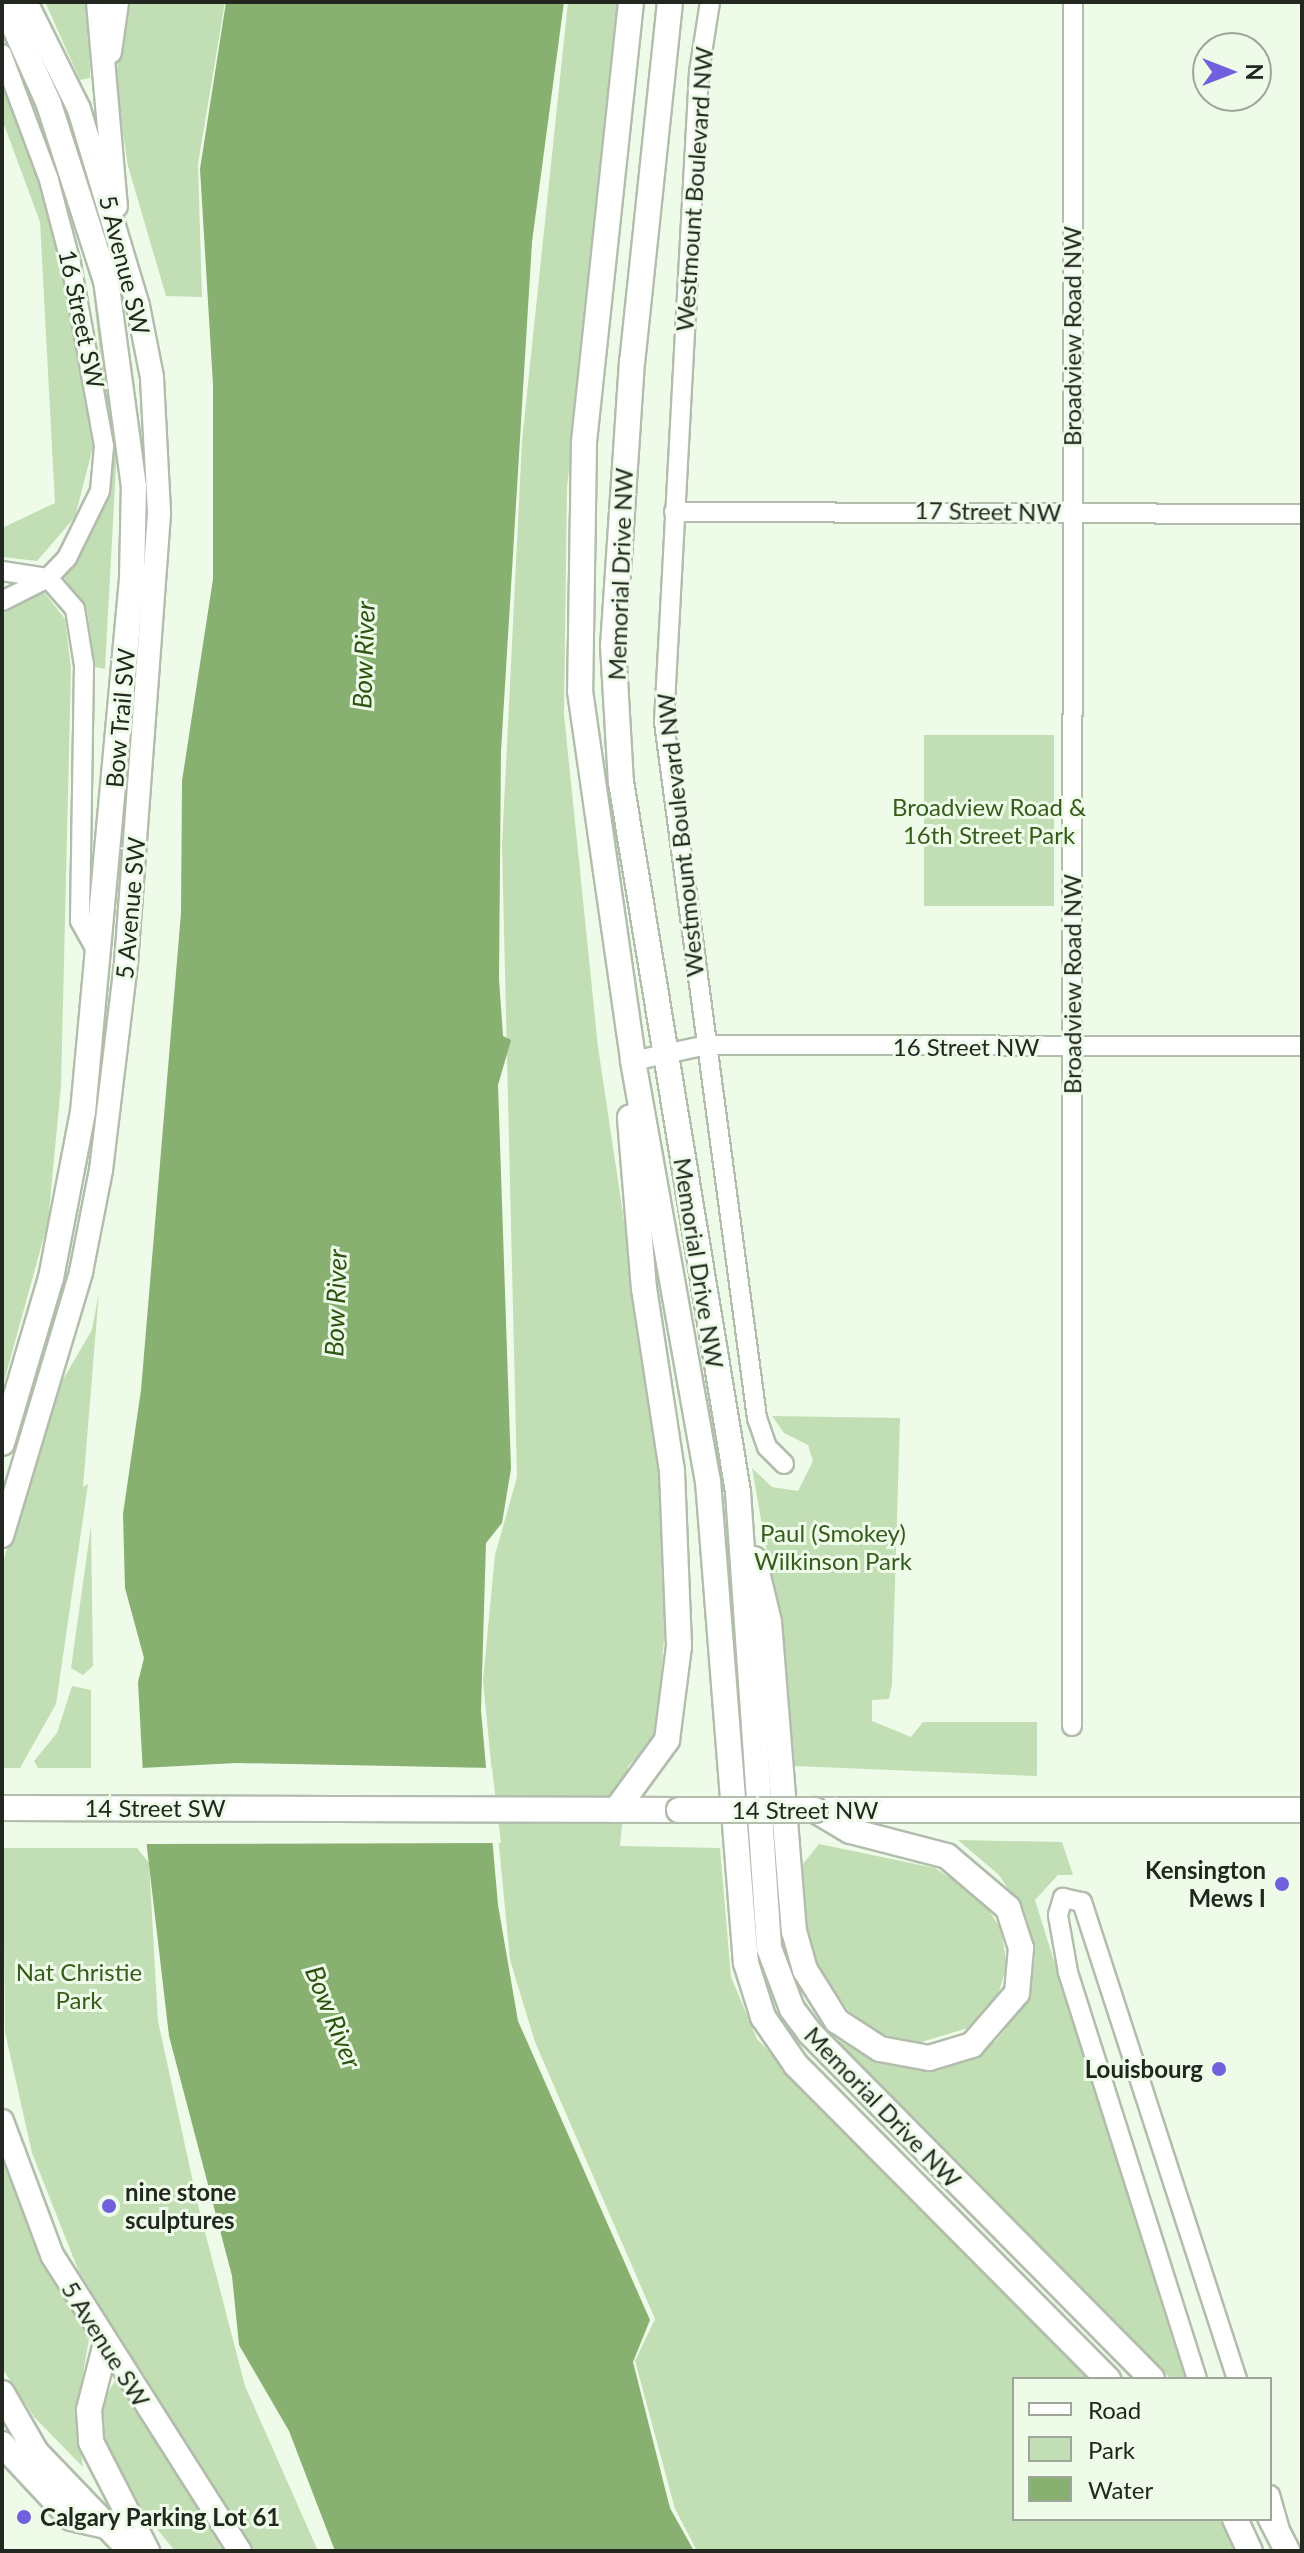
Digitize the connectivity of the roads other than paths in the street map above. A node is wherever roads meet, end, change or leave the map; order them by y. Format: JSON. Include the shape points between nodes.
{"nodes":[{"id":1,"x":3,"y":2,"type":"edge"},
{"id":2,"x":26,"y":2,"type":"edge"},
{"id":3,"x":98,"y":2,"type":"edge"},
{"id":4,"x":117,"y":2,"type":"edge"},
{"id":5,"x":631,"y":2,"type":"edge"},
{"id":6,"x":670,"y":2,"type":"edge"},
{"id":7,"x":710,"y":2,"type":"edge"},
{"id":8,"x":1073,"y":2,"type":"edge"},
{"id":9,"x":2,"y":54,"type":"edge"},
{"id":10,"x":107,"y":81,"type":"junction"},
{"id":11,"x":115,"y":223,"type":"junction"},
{"id":12,"x":674,"y":512,"type":"junction"},
{"id":13,"x":1072,"y":512,"type":"junction"},
{"id":14,"x":1302,"y":514,"type":"edge"},
{"id":15,"x":2,"y":571,"type":"edge"},
{"id":16,"x":48,"y":578,"type":"junction"},
{"id":17,"x":2,"y":601,"type":"edge"},
{"id":18,"x":101,"y":960,"type":"junction"},
{"id":19,"x":707,"y":1045,"type":"junction"},
{"id":20,"x":1072,"y":1046,"type":"junction"},
{"id":21,"x":1302,"y":1046,"type":"edge"},
{"id":22,"x":665,"y":1054,"type":"junction"},
{"id":23,"x":633,"y":1061,"type":"junction"},
{"id":24,"x":637,"y":1088,"type":"junction"},
{"id":25,"x":2,"y":1443,"type":"edge"},
{"id":26,"x":784,"y":1464,"type":"dead end"},
{"id":27,"x":738,"y":1492,"type":"junction"},
{"id":28,"x":2,"y":1536,"type":"edge"},
{"id":29,"x":1072,"y":1726,"type":"dead end"},
{"id":30,"x":2,"y":1808,"type":"edge"},
{"id":31,"x":307,"y":1809,"type":"joint"},
{"id":32,"x":616,"y":1810,"type":"junction"},
{"id":33,"x":815,"y":1810,"type":"junction"},
{"id":34,"x":1302,"y":1810,"type":"edge"},
{"id":35,"x":2,"y":2121,"type":"edge"},
{"id":36,"x":105,"y":2347,"type":"junction"},
{"id":37,"x":1106,"y":2377,"type":"edge"},
{"id":38,"x":1150,"y":2377,"type":"edge"},
{"id":39,"x":1196,"y":2377,"type":"edge"},
{"id":40,"x":1236,"y":2377,"type":"edge"},
{"id":41,"x":2,"y":2393,"type":"edge"},
{"id":42,"x":2,"y":2423,"type":"edge"},
{"id":43,"x":2,"y":2444,"type":"edge"},
{"id":44,"x":36,"y":2452,"type":"junction"},
{"id":45,"x":1272,"y":2504,"type":"edge"},
{"id":46,"x":1237,"y":2521,"type":"edge"},
{"id":47,"x":105,"y":2526,"type":"junction"},
{"id":48,"x":1279,"y":2534,"type":"edge"},
{"id":49,"x":131,"y":2551,"type":"edge"},
{"id":50,"x":147,"y":2551,"type":"edge"},
{"id":51,"x":240,"y":2551,"type":"edge"},
{"id":52,"x":1250,"y":2551,"type":"edge"}],
"edges":[{"from":1,"to":18,"type":"main road","name":"Bow Trail SW","via":[[76,178],[106,281],[128,405],[132,579]]},
{"from":2,"to":11,"type":"street","name":"5 Avenue SW","via":[[79,109]]},
{"from":3,"to":10,"type":"street"},
{"from":4,"to":10,"type":"street"},
{"from":5,"to":23,"type":"main road","name":"Memorial Drive NW","via":[[584,444],[579,613],[587,765]]},
{"from":6,"to":22,"type":"main road","name":"Memorial Drive NW","via":[[632,361],[613,645],[621,782]]},
{"from":7,"to":12,"type":"street","name":"Westmount Boulevard NW","via":[[699,72]]},
{"from":8,"to":13,"type":"street","name":"Broadview Road NW"},
{"from":9,"to":16,"type":"street","name":"16 Street SW","via":[[57,208],[84,316],[104,446],[88,524]]},
{"from":10,"to":11,"type":"street","via":[[118,183]]},
{"from":11,"to":28,"type":"street","name":"5 Avenue SW","via":[[152,377],[158,443],[157,565],[126,963],[94,1217]]},
{"from":12,"to":13,"type":"street","name":"17 Street NW"},
{"from":12,"to":19,"type":"street","name":"Westmount Boulevard NW","via":[[664,722]]},
{"from":13,"to":14,"type":"street","name":"17 Street NW"},
{"from":13,"to":20,"type":"street","name":"Broadview Road NW"},
{"from":15,"to":16,"type":"street"},
{"from":16,"to":17,"type":"street","name":"16 Street SW"},
{"from":16,"to":18,"type":"street","via":[[75,609],[84,665],[80,921]]},
{"from":18,"to":25,"type":"main road","name":"Bow Trail SW","via":[[66,1212]]},
{"from":19,"to":20,"type":"street","name":"16 Street NW"},
{"from":19,"to":22,"type":"street","name":"16 Street NW"},
{"from":19,"to":26,"type":"street","name":"Westmount Boulevard NW","via":[[757,1418],[767,1447]]},
{"from":20,"to":21,"type":"street","name":"16 Street NW"},
{"from":20,"to":29,"type":"street","name":"Broadview Road NW"},
{"from":22,"to":23,"type":"street","name":"16 Street NW"},
{"from":22,"to":27,"type":"main road","name":"Memorial Drive NW"},
{"from":23,"to":24,"type":"main road","name":"Memorial Drive NW"},
{"from":24,"to":32,"type":"main road","via":[[629,1124],[672,1471],[679,1646],[667,1740]]},
{"from":24,"to":37,"type":"main road","name":"Memorial Drive NW","via":[[708,1481],[737,1889],[753,1992],[796,2065]]},
{"from":27,"to":33,"type":"main road","via":[[769,1622],[794,1931],[805,1970],[837,2021],[880,2049],[929,2058],[972,2045],[1017,1993],[1021,1948],[1008,1908],[947,1856],[850,1831]]},
{"from":27,"to":38,"type":"main road","name":"Memorial Drive NW","via":[[769,1948],[792,2009],[856,2084]]},
{"from":30,"to":31,"type":"main road","name":"14 Street SW"},
{"from":31,"to":32,"type":"main road","name":"14 Street NW"},
{"from":32,"to":33,"type":"main road","name":"14 Street NW","bridge":true},
{"from":33,"to":34,"type":"main road","name":"14 Street NW"},
{"from":35,"to":36,"type":"street","name":"5 Avenue SW","via":[[52,2255]]},
{"from":36,"to":50,"type":"main road","via":[[89,2410],[91,2442]]},
{"from":36,"to":51,"type":"street","name":"5 Avenue SW"},
{"from":39,"to":40,"type":"street","via":[[1068,1972],[1058,1915],[1063,1898],[1082,1902]]},
{"from":41,"to":44,"type":"main road"},
{"from":42,"to":44,"type":"main road"},
{"from":43,"to":47,"type":"main road","via":[[71,2518]]},
{"from":44,"to":47,"type":"main road"},
{"from":45,"to":48,"type":"street"},
{"from":46,"to":52,"type":"main road"},
{"from":47,"to":49,"type":"main road"}]}
